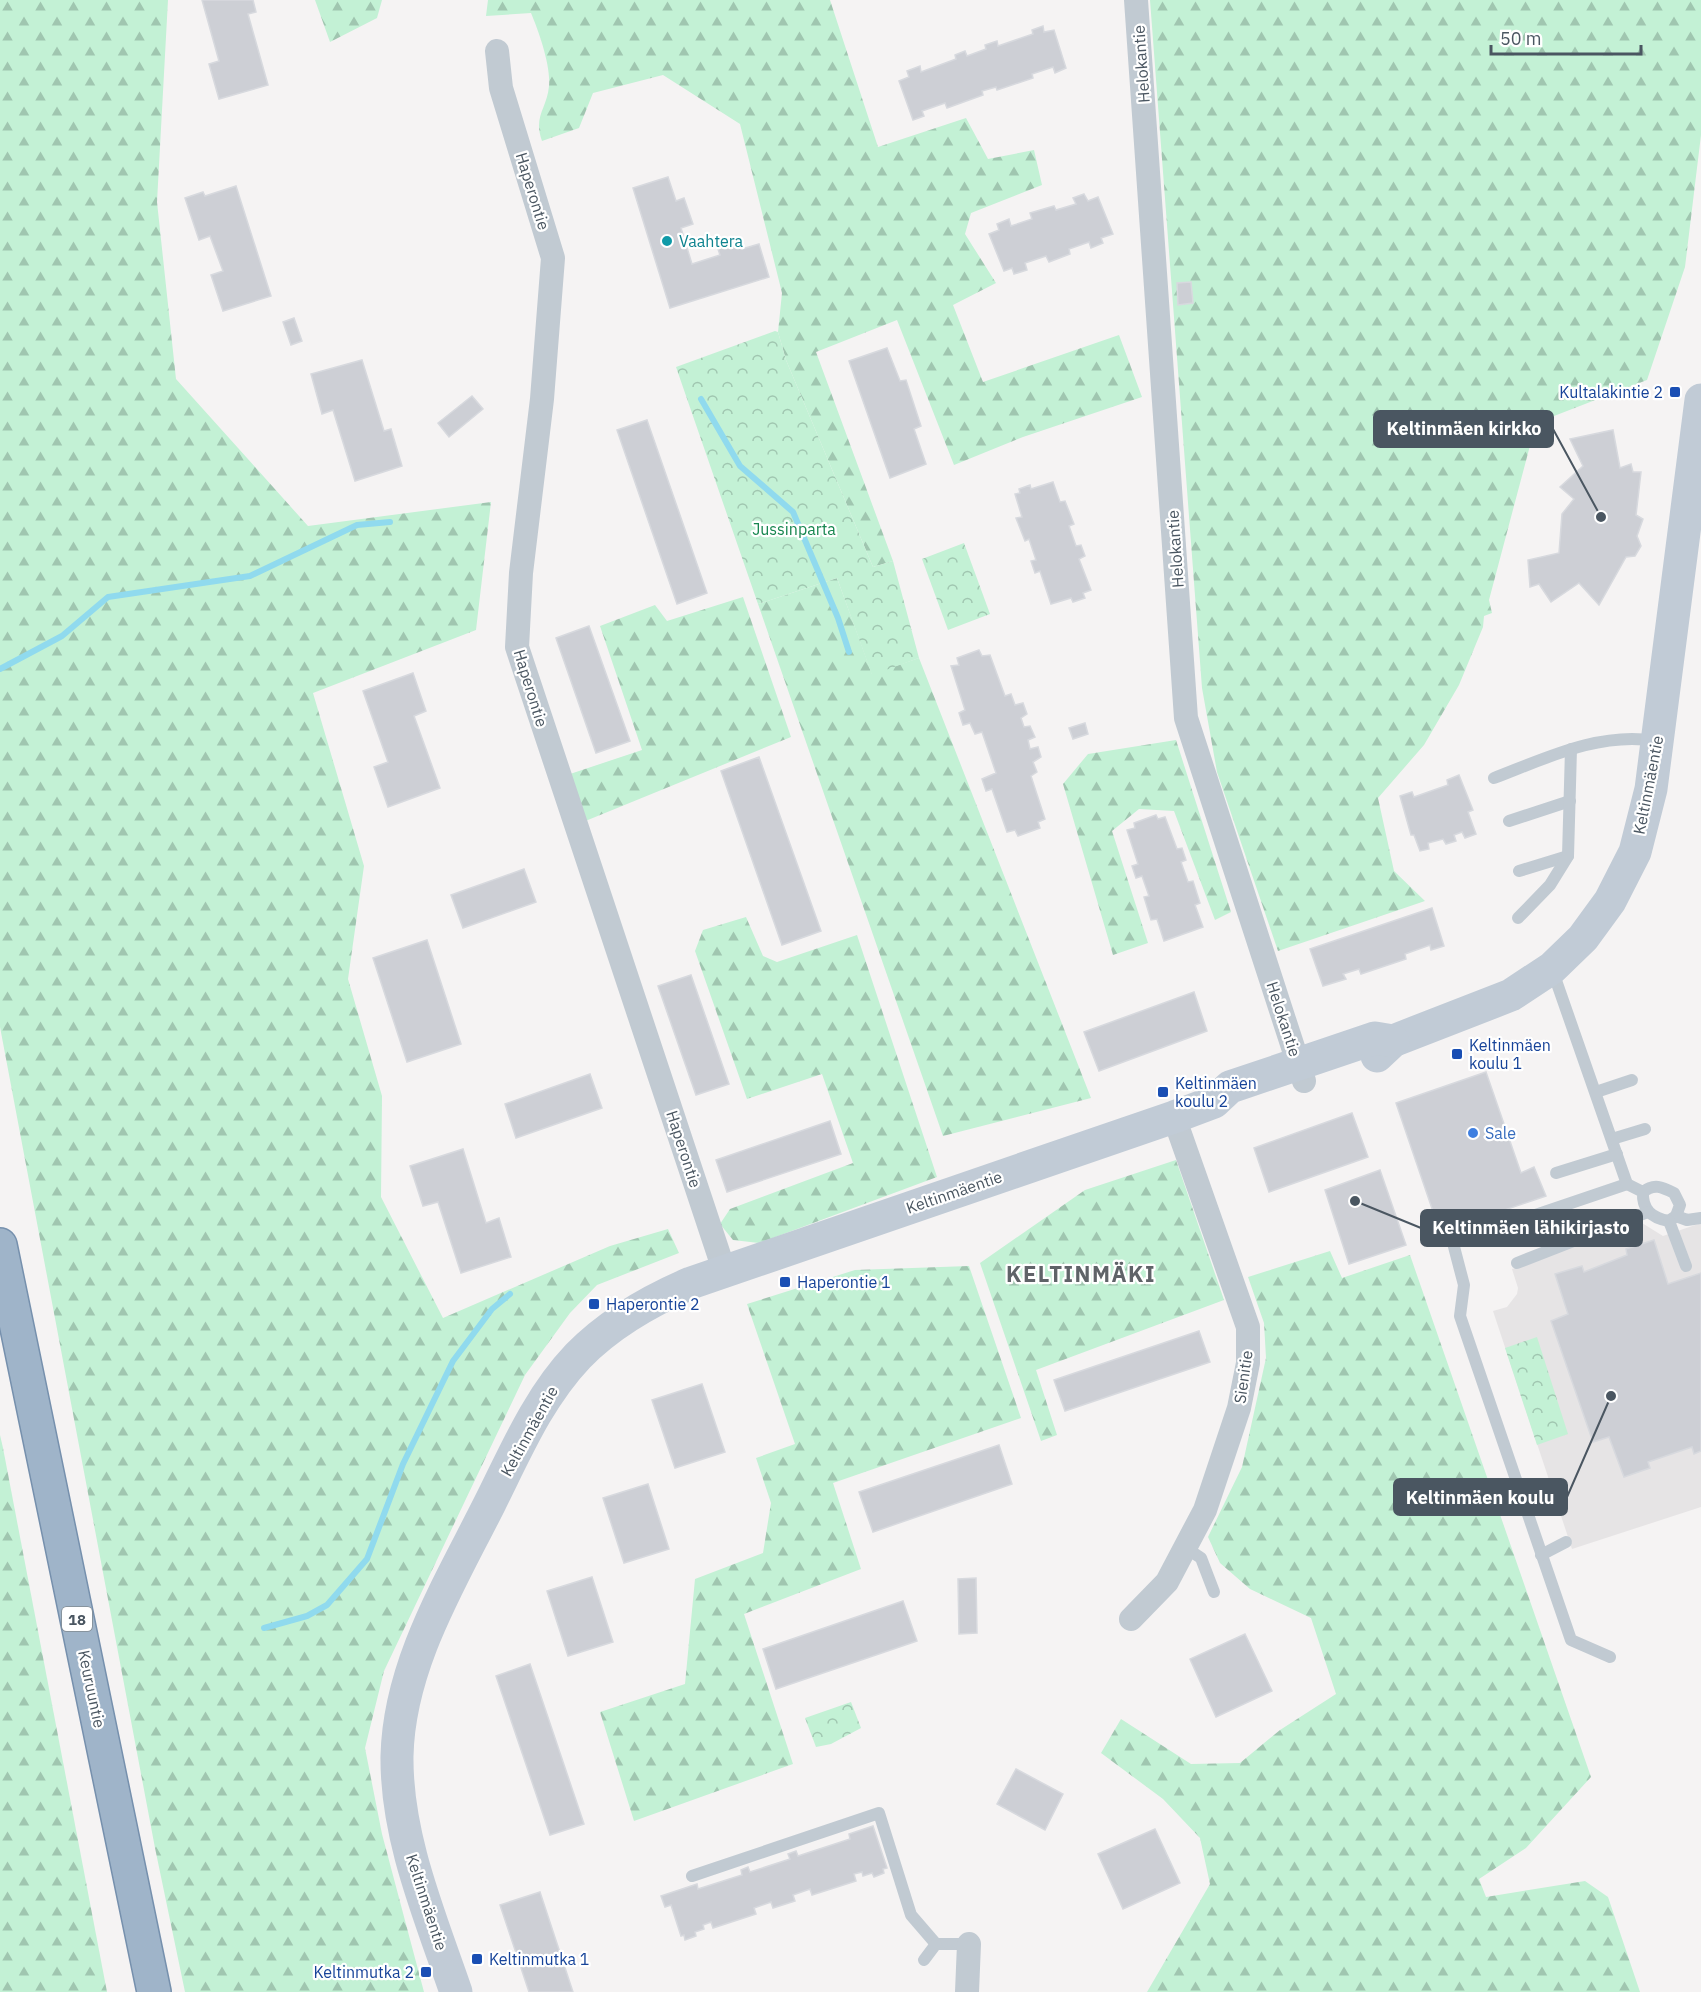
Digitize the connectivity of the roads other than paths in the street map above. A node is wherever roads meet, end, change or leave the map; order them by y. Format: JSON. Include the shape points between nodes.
{"nodes":[{"id":1,"x":1136,"y":0,"type":"edge"},
{"id":2,"x":497,"y":51,"type":"dead end"},
{"id":3,"x":1701,"y":400,"type":"edge"},
{"id":4,"x":1657,"y":742,"type":"junction"},
{"id":5,"x":1571,"y":749,"type":"junction"},
{"id":6,"x":1494,"y":778,"type":"dead end"},
{"id":7,"x":1570,"y":801,"type":"junction"},
{"id":8,"x":1509,"y":821,"type":"dead end"},
{"id":9,"x":1568,"y":856,"type":"junction"},
{"id":10,"x":1519,"y":871,"type":"dead end"},
{"id":11,"x":1518,"y":918,"type":"dead end"},
{"id":12,"x":1551,"y":968,"type":"junction"},
{"id":13,"x":1301,"y":1072,"type":"junction"},
{"id":14,"x":1632,"y":1080,"type":"dead end"},
{"id":15,"x":1596,"y":1092,"type":"junction"},
{"id":16,"x":1174,"y":1118,"type":"junction"},
{"id":17,"x":1645,"y":1129,"type":"dead end"},
{"id":18,"x":1612,"y":1139,"type":"junction"},
{"id":19,"x":1617,"y":1154,"type":"junction"},
{"id":20,"x":1556,"y":1173,"type":"dead end"},
{"id":21,"x":1627,"y":1184,"type":"junction"},
{"id":22,"x":1643,"y":1192,"type":"junction"},
{"id":23,"x":1648,"y":1212,"type":"junction"},
{"id":24,"x":1701,"y":1218,"type":"edge"},
{"id":25,"x":1673,"y":1219,"type":"junction"},
{"id":26,"x":0,"y":1245,"type":"edge"},
{"id":27,"x":1517,"y":1263,"type":"dead end"},
{"id":28,"x":1686,"y":1266,"type":"dead end"},
{"id":29,"x":724,"y":1270,"type":"junction"},
{"id":30,"x":1566,"y":1542,"type":"dead end"},
{"id":31,"x":1186,"y":1548,"type":"junction"},
{"id":32,"x":1541,"y":1555,"type":"junction"},
{"id":33,"x":1214,"y":1592,"type":"dead end"},
{"id":34,"x":1131,"y":1619,"type":"dead end"},
{"id":35,"x":1610,"y":1657,"type":"dead end"},
{"id":36,"x":692,"y":1876,"type":"dead end"},
{"id":37,"x":936,"y":1944,"type":"junction"},
{"id":38,"x":969,"y":1944,"type":"joint"},
{"id":39,"x":924,"y":1960,"type":"dead end"},
{"id":40,"x":154,"y":1992,"type":"edge"},
{"id":41,"x":456,"y":1992,"type":"edge"},
{"id":42,"x":967,"y":1992,"type":"edge"}],
"edges":[{"from":1,"to":13,"type":"street","name":"Helokantie","via":[[1186,718]]},
{"from":2,"to":29,"type":"street","name":"Haperontie","via":[[501,88],[553,258],[517,647]]},
{"from":3,"to":4,"type":"main road","name":"Keltinmäentie"},
{"from":4,"to":5,"type":"lane","via":[[1632,737]]},
{"from":4,"to":12,"type":"main road","name":"Keltinmäentie","via":[[1651,789],[1635,852],[1610,901],[1583,938]]},
{"from":5,"to":6,"type":"lane"},
{"from":5,"to":7,"type":"lane"},
{"from":7,"to":8,"type":"lane"},
{"from":7,"to":9,"type":"lane"},
{"from":9,"to":10,"type":"lane"},
{"from":9,"to":11,"type":"lane","via":[[1550,885]]},
{"from":12,"to":13,"type":"main road","name":"Keltinmäentie","via":[[1511,995],[1393,1041],[1379,1055]]},
{"from":12,"to":15,"type":"lane"},
{"from":13,"to":16,"type":"main road","name":"Keltinmäentie","via":[[1236,1104],[1214,1102]]},
{"from":14,"to":15,"type":"lane"},
{"from":15,"to":18,"type":"lane"},
{"from":16,"to":29,"type":"main road","name":"Keltinmäentie"},
{"from":16,"to":31,"type":"street","name":"Sienitie","via":[[1248,1327],[1248,1363],[1239,1408],[1205,1510]]},
{"from":17,"to":18,"type":"lane"},
{"from":18,"to":19,"type":"lane"},
{"from":19,"to":20,"type":"lane"},
{"from":19,"to":21,"type":"lane"},
{"from":21,"to":22,"type":"lane"},
{"from":21,"to":32,"type":"lane","via":[[1453,1243],[1464,1285],[1460,1316]]},
{"from":22,"to":23,"type":"lane","via":[[1642,1203]]},
{"from":22,"to":25,"type":"lane","via":[[1660,1186],[1674,1193],[1680,1206]]},
{"from":23,"to":25,"type":"lane","via":[[1658,1219]]},
{"from":23,"to":27,"type":"lane"},
{"from":24,"to":25,"type":"lane"},
{"from":25,"to":28,"type":"lane"},
{"from":26,"to":40,"type":"highway","name":"Keuruuntie","number":"18"},
{"from":29,"to":41,"type":"main road","name":"Keltinmäentie","via":[[644,1305],[602,1334],[556,1383],[517,1449],[423,1639],[401,1714],[398,1784],[418,1880]]},
{"from":30,"to":32,"type":"lane"},
{"from":31,"to":33,"type":"lane","via":[[1200,1558]]},
{"from":31,"to":34,"type":"street","name":"Sienitie","via":[[1167,1582]]},
{"from":32,"to":35,"type":"lane","via":[[1571,1640]]},
{"from":36,"to":37,"type":"lane","via":[[879,1813],[910,1915]]},
{"from":37,"to":38,"type":"lane"},
{"from":37,"to":39,"type":"lane"},
{"from":38,"to":42,"type":"street"}]}
